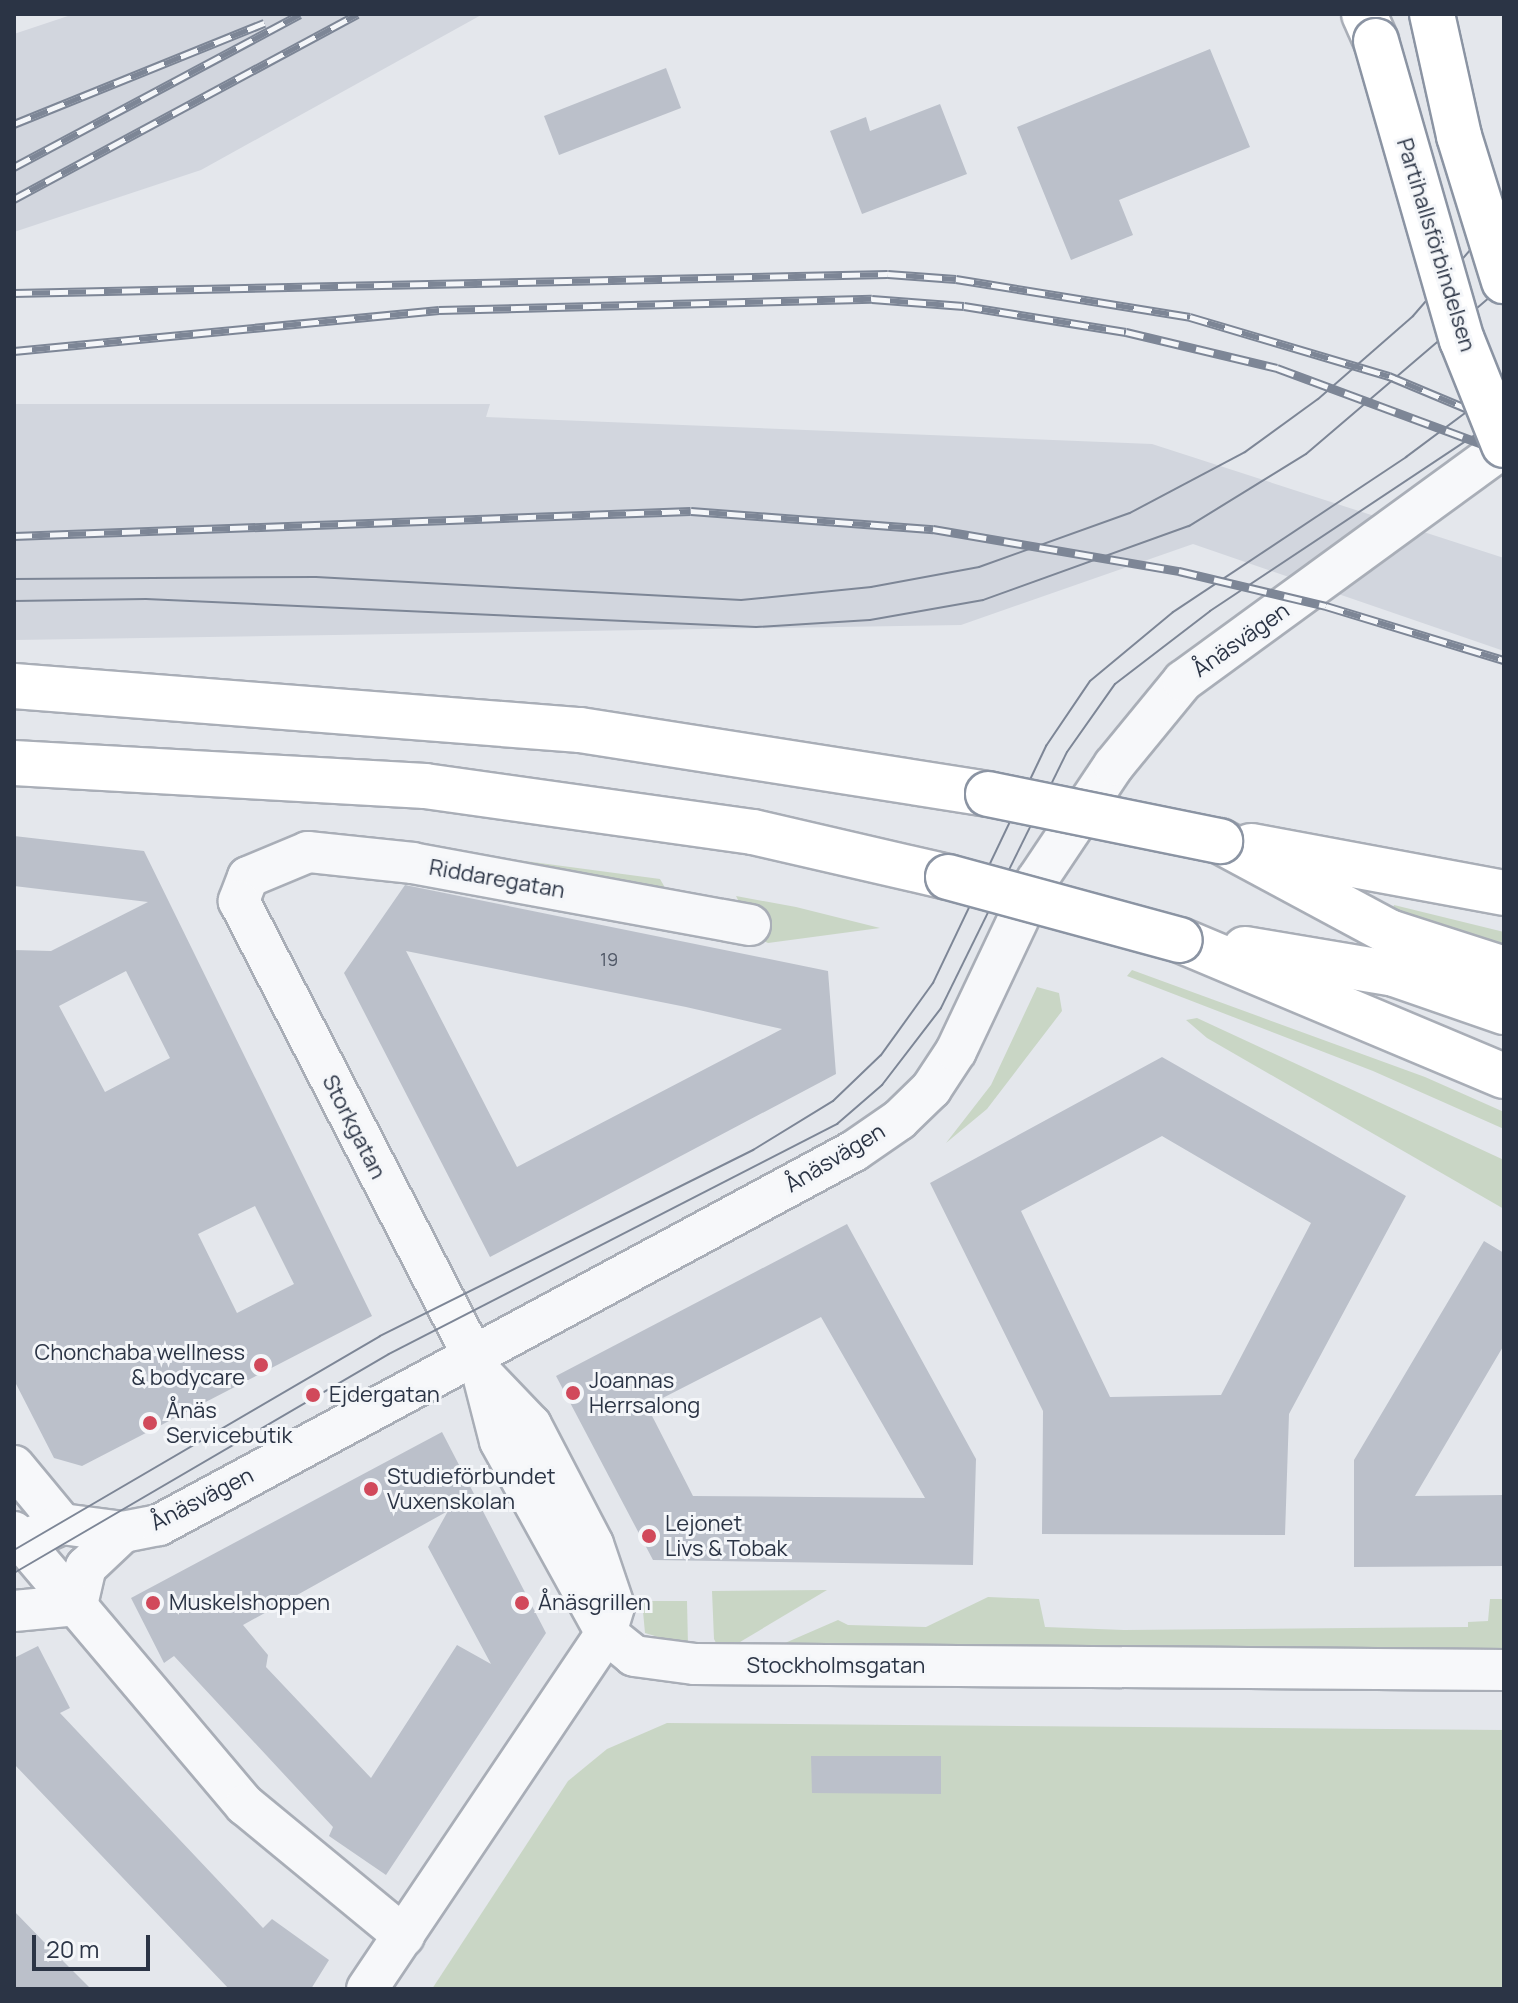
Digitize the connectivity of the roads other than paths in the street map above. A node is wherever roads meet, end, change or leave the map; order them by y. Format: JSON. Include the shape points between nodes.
{"nodes":[{"id":1,"x":1432,"y":14,"type":"edge"},
{"id":2,"x":1371,"y":23,"type":"edge"},
{"id":3,"x":1504,"y":281,"type":"edge"},
{"id":4,"x":1504,"y":446,"type":"edge"},
{"id":5,"x":14,"y":686,"type":"edge"},
{"id":6,"x":14,"y":763,"type":"edge"},
{"id":7,"x":1220,"y":841,"type":"junction"},
{"id":8,"x":248,"y":877,"type":"joint"},
{"id":9,"x":1504,"y":893,"type":"edge"},
{"id":10,"x":750,"y":925,"type":"dead end"},
{"id":11,"x":1180,"y":940,"type":"junction"},
{"id":12,"x":1504,"y":969,"type":"edge"},
{"id":13,"x":1504,"y":1012,"type":"edge"},
{"id":14,"x":1504,"y":1076,"type":"edge"},
{"id":15,"x":478,"y":1366,"type":"junction"},
{"id":16,"x":14,"y":1466,"type":"edge"},
{"id":17,"x":62,"y":1524,"type":"junction"},
{"id":18,"x":123,"y":1532,"type":"junction"},
{"id":19,"x":19,"y":1551,"type":"edge"},
{"id":20,"x":77,"y":1605,"type":"junction"},
{"id":21,"x":14,"y":1611,"type":"edge"},
{"id":22,"x":606,"y":1633,"type":"junction"},
{"id":23,"x":1504,"y":1670,"type":"edge"},
{"id":24,"x":404,"y":1936,"type":"junction"},
{"id":25,"x":367,"y":1989,"type":"edge"}],
"edges":[{"from":1,"to":3,"type":"highway","bridge":true,"via":[[1459,136]]},
{"from":2,"to":4,"type":"highway","name":"Partihallsförbindelsen","bridge":true,"via":[[1462,340]]},
{"from":4,"to":15,"type":"street","name":"Ånäsvägen","via":[[1183,681],[1114,765],[1037,880],[956,1051],[931,1089],[899,1120],[854,1151]]},
{"from":5,"to":7,"type":"highway","bridge":true,"via":[[580,730],[988,794]]},
{"from":6,"to":11,"type":"highway","bridge":true,"via":[[425,786],[753,832],[948,877]]},
{"from":7,"to":9,"type":"highway","via":[[1337,857]]},
{"from":7,"to":12,"type":"highway","via":[[1389,932]]},
{"from":8,"to":10,"type":"street","name":"Riddaregatan","via":[[287,855],[344,854]]},
{"from":8,"to":15,"type":"street","name":"Storkgatan","via":[[239,901]]},
{"from":11,"to":13,"type":"highway","via":[[1363,967]]},
{"from":11,"to":14,"type":"highway"},
{"from":15,"to":18,"type":"street","name":"Ånäsvägen","via":[[159,1525]]},
{"from":15,"to":22,"type":"street","name":"Storkgatan","via":[[500,1441]]},
{"from":16,"to":17,"type":"street"},
{"from":17,"to":18,"type":"street","name":"Ånäsvägen"},
{"from":17,"to":19,"type":"street"},
{"from":18,"to":20,"type":"street","name":"Ånäsvägen","via":[[86,1567]]},
{"from":19,"to":20,"type":"street"},
{"from":20,"to":21,"type":"street"},
{"from":20,"to":24,"type":"street","via":[[245,1805]]},
{"from":22,"to":23,"type":"street","name":"Stockholmsgatan","via":[[634,1656],[695,1664]]},
{"from":22,"to":24,"type":"street"},
{"from":24,"to":25,"type":"street"}]}
